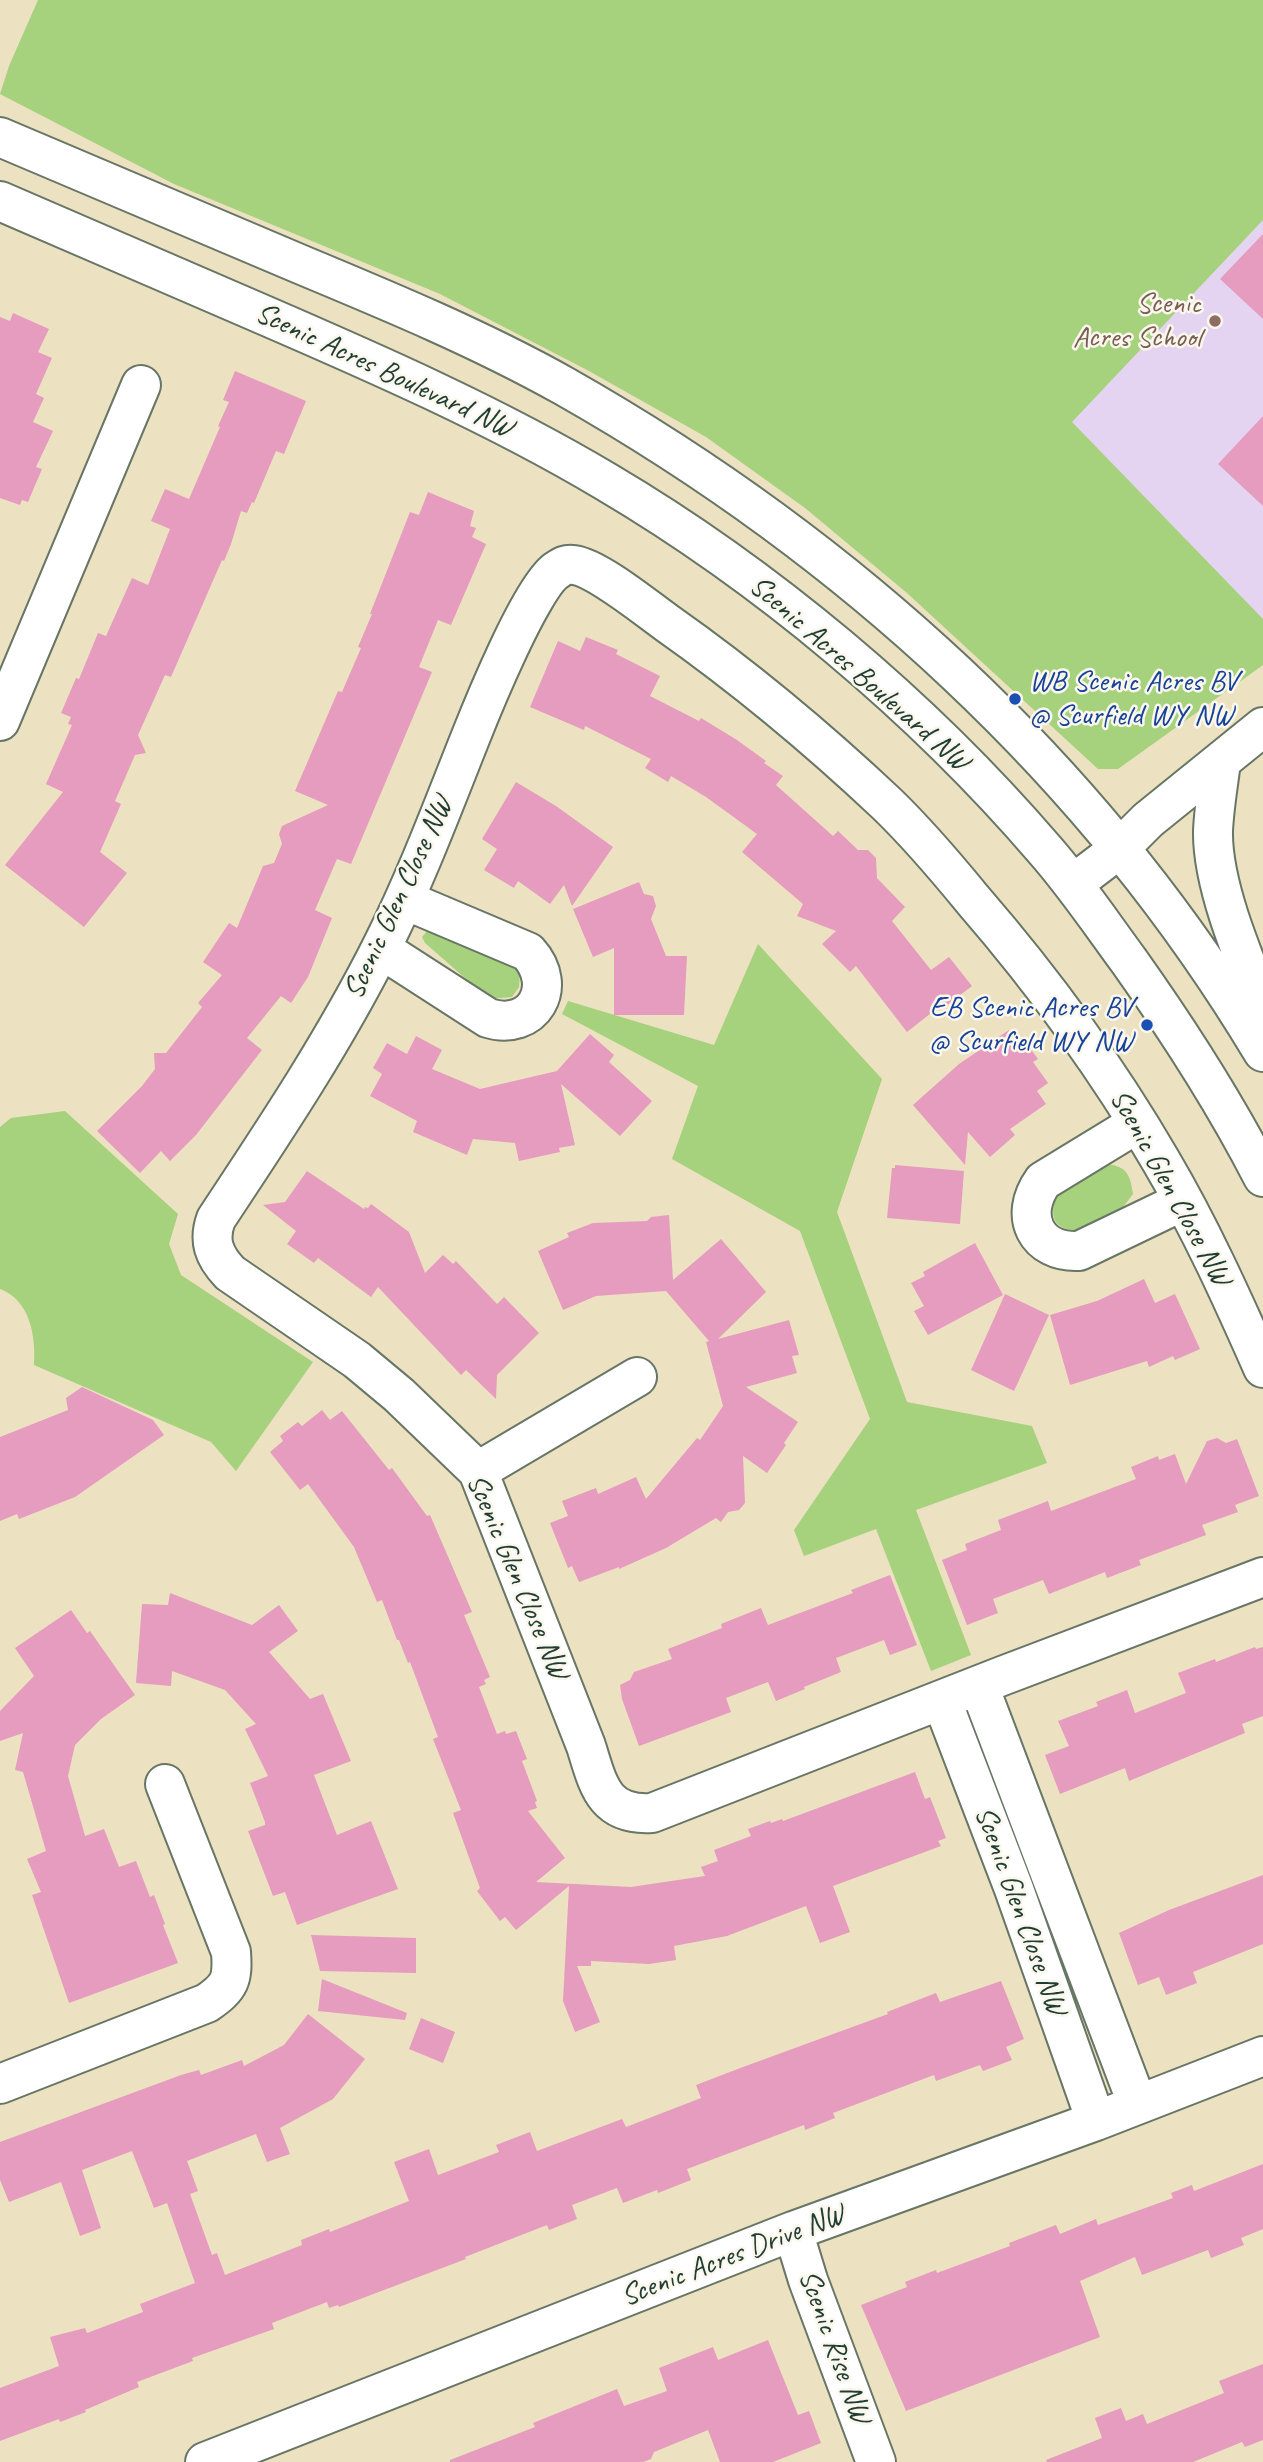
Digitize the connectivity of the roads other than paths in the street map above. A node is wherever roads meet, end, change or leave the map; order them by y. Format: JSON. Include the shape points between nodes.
{"nodes":[{"id":1,"x":0,"y":137,"type":"edge"},
{"id":2,"x":0,"y":201,"type":"edge"},
{"id":3,"x":141,"y":385,"type":"dead end"},
{"id":4,"x":0,"y":721,"type":"edge"},
{"id":5,"x":1263,"y":727,"type":"edge"},
{"id":6,"x":1221,"y":762,"type":"junction"},
{"id":7,"x":1119,"y":849,"type":"junction"},
{"id":8,"x":1073,"y":884,"type":"junction"},
{"id":9,"x":405,"y":900,"type":"junction"},
{"id":10,"x":381,"y":949,"type":"junction"},
{"id":11,"x":1263,"y":1006,"type":"edge"},
{"id":12,"x":1263,"y":1052,"type":"edge"},
{"id":13,"x":1138,"y":1123,"type":"junction"},
{"id":14,"x":1263,"y":1177,"type":"edge"},
{"id":15,"x":1183,"y":1201,"type":"junction"},
{"id":16,"x":1263,"y":1368,"type":"edge"},
{"id":17,"x":637,"y":1377,"type":"dead end"},
{"id":18,"x":478,"y":1471,"type":"junction"},
{"id":19,"x":1263,"y":1577,"type":"edge"},
{"id":20,"x":979,"y":1686,"type":"junction"},
{"id":21,"x":942,"y":1701,"type":"junction"},
{"id":22,"x":165,"y":1784,"type":"dead end"},
{"id":23,"x":1263,"y":2056,"type":"edge"},
{"id":24,"x":0,"y":2084,"type":"edge"},
{"id":25,"x":1137,"y":2103,"type":"junction"},
{"id":26,"x":1096,"y":2121,"type":"junction"},
{"id":27,"x":793,"y":2231,"type":"junction"},
{"id":28,"x":205,"y":2462,"type":"edge"},
{"id":29,"x":876,"y":2462,"type":"edge"}],
"edges":[{"from":1,"to":7,"type":"street","name":"Scenic Acres Boulevard NW","via":[[419,314],[561,385],[686,460],[826,559],[906,625],[1026,742]]},
{"from":2,"to":8,"type":"street","name":"Scenic Acres Boulevard NW","via":[[463,404],[605,481],[675,525],[792,609],[884,688],[972,772]]},
{"from":3,"to":4,"type":"street"},
{"from":5,"to":6,"type":"street"},
{"from":6,"to":7,"type":"street"},
{"from":6,"to":11,"type":"street","via":[[1213,833],[1219,881]]},
{"from":7,"to":8,"type":"street"},
{"from":7,"to":12,"type":"street","name":"Scenic Acres Boulevard NW","via":[[1193,946]]},
{"from":8,"to":14,"type":"street","name":"Scenic Acres Boulevard NW","via":[[1177,1029]]},
{"from":9,"to":10,"type":"street","name":"Scenic Glen Close NW"},
{"from":9,"to":10,"type":"street","via":[[528,953],[542,973],[540,997],[524,1016],[499,1021]]},
{"from":9,"to":13,"type":"street","name":"Scenic Glen Close NW","via":[[526,613],[549,575],[568,564],[578,565],[718,659],[887,804],[1023,958]]},
{"from":10,"to":18,"type":"street","name":"Scenic Glen Close NW","via":[[308,1079],[216,1219],[213,1247],[230,1273],[357,1360]]},
{"from":13,"to":15,"type":"street","name":"Scenic Glen Close NW"},
{"from":13,"to":15,"type":"street","via":[[1044,1181],[1031,1205],[1036,1231],[1055,1248],[1079,1251]]},
{"from":15,"to":16,"type":"street","name":"Scenic Glen Close NW"},
{"from":17,"to":18,"type":"street"},
{"from":18,"to":21,"type":"street","name":"Scenic Glen Close NW","via":[[597,1782],[612,1804],[624,1811],[652,1813]]},
{"from":19,"to":20,"type":"street","name":"Scenic Glen Close NW"},
{"from":20,"to":21,"type":"street","name":"Scenic Glen Close NW"},
{"from":20,"to":25,"type":"street","name":"Scenic Glen Close NW"},
{"from":21,"to":26,"type":"street","name":"Scenic Glen Close NW"},
{"from":22,"to":24,"type":"street","via":[[231,1952],[233,1974],[224,1991],[207,2003]]},
{"from":23,"to":25,"type":"street","name":"Scenic Acres Drive NW"},
{"from":25,"to":26,"type":"street","name":"Scenic Acres Drive NW"},
{"from":26,"to":27,"type":"street","name":"Scenic Acres Drive NW"},
{"from":27,"to":28,"type":"street","name":"Scenic Acres Drive NW"},
{"from":27,"to":29,"type":"street","name":"Scenic Rise NW"}]}
